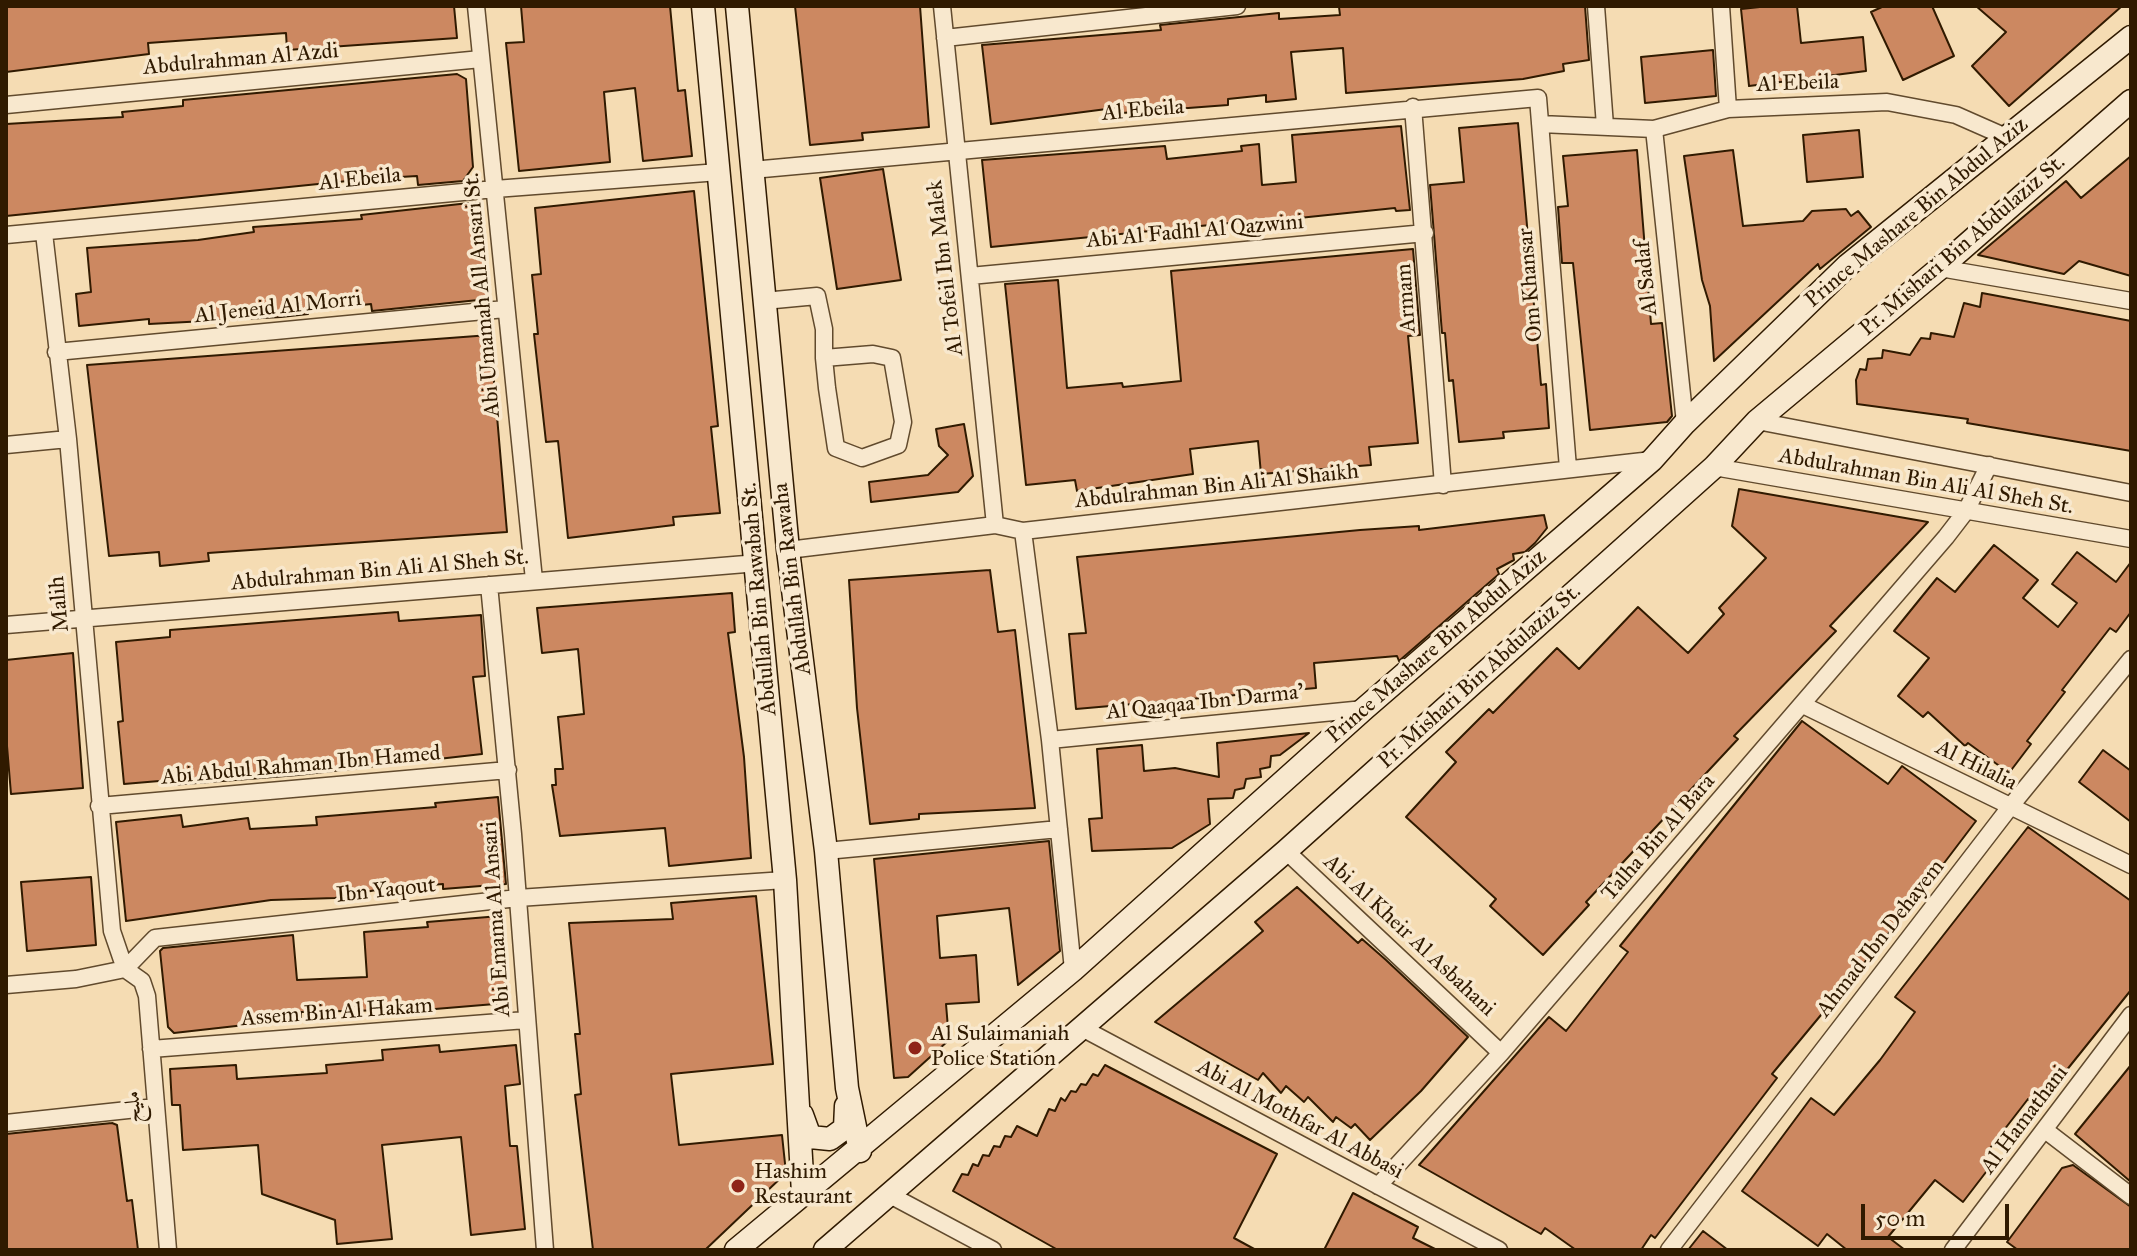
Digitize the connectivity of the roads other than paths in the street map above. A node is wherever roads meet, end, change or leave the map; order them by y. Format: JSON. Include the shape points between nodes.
{"nodes":[{"id":1,"x":476,"y":6,"type":"edge"},
{"id":2,"x":703,"y":6,"type":"edge"},
{"id":3,"x":737,"y":6,"type":"edge"},
{"id":4,"x":942,"y":6,"type":"edge"},
{"id":5,"x":1237,"y":6,"type":"edge"},
{"id":6,"x":1596,"y":6,"type":"edge"},
{"id":7,"x":1721,"y":6,"type":"edge"},
{"id":8,"x":2131,"y":37,"type":"edge"},
{"id":9,"x":945,"y":38,"type":"junction"},
{"id":10,"x":481,"y":59,"type":"junction"},
{"id":11,"x":1538,"y":98,"type":"joint"},
{"id":12,"x":2131,"y":101,"type":"edge"},
{"id":13,"x":6,"y":105,"type":"edge"},
{"id":14,"x":1413,"y":107,"type":"junction"},
{"id":15,"x":1728,"y":109,"type":"junction"},
{"id":16,"x":1540,"y":124,"type":"junction"},
{"id":17,"x":1605,"y":126,"type":"junction"},
{"id":18,"x":1654,"y":129,"type":"junction"},
{"id":19,"x":2006,"y":137,"type":"junction"},
{"id":20,"x":955,"y":151,"type":"junction"},
{"id":21,"x":752,"y":170,"type":"junction"},
{"id":22,"x":719,"y":172,"type":"junction"},
{"id":23,"x":495,"y":189,"type":"junction"},
{"id":24,"x":44,"y":233,"type":"junction"},
{"id":25,"x":1425,"y":233,"type":"junction"},
{"id":26,"x":6,"y":235,"type":"edge"},
{"id":27,"x":1940,"y":268,"type":"junction"},
{"id":28,"x":970,"y":276,"type":"junction"},
{"id":29,"x":764,"y":301,"type":"junction"},
{"id":30,"x":2131,"y":301,"type":"edge"},
{"id":31,"x":505,"y":309,"type":"junction"},
{"id":32,"x":56,"y":352,"type":"junction"},
{"id":33,"x":824,"y":358,"type":"junction"},
{"id":34,"x":1757,"y":421,"type":"junction"},
{"id":35,"x":1685,"y":423,"type":"junction"},
{"id":36,"x":68,"y":439,"type":"junction"},
{"id":37,"x":6,"y":445,"type":"edge"},
{"id":38,"x":1652,"y":460,"type":"junction"},
{"id":39,"x":1989,"y":465,"type":"junction"},
{"id":40,"x":1714,"y":467,"type":"junction"},
{"id":41,"x":1568,"y":468,"type":"junction"},
{"id":42,"x":1443,"y":485,"type":"junction"},
{"id":43,"x":2131,"y":493,"type":"edge"},
{"id":44,"x":1966,"y":511,"type":"junction"},
{"id":45,"x":995,"y":525,"type":"junction"},
{"id":46,"x":1023,"y":531,"type":"junction"},
{"id":47,"x":2131,"y":539,"type":"edge"},
{"id":48,"x":788,"y":550,"type":"junction"},
{"id":49,"x":758,"y":563,"type":"junction"},
{"id":50,"x":534,"y":580,"type":"junction"},
{"id":51,"x":489,"y":585,"type":"junction"},
{"id":52,"x":83,"y":617,"type":"junction"},
{"id":53,"x":6,"y":625,"type":"edge"},
{"id":54,"x":2131,"y":659,"type":"edge"},
{"id":55,"x":1803,"y":705,"type":"junction"},
{"id":56,"x":1364,"y":709,"type":"junction"},
{"id":57,"x":1050,"y":740,"type":"junction"},
{"id":58,"x":508,"y":770,"type":"junction"},
{"id":59,"x":99,"y":806,"type":"junction"},
{"id":60,"x":2010,"y":807,"type":"junction"},
{"id":61,"x":1059,"y":829,"type":"junction"},
{"id":62,"x":826,"y":851,"type":"junction"},
{"id":63,"x":1286,"y":851,"type":"junction"},
{"id":64,"x":2131,"y":865,"type":"edge"},
{"id":65,"x":785,"y":880,"type":"junction"},
{"id":66,"x":518,"y":898,"type":"junction"},
{"id":67,"x":125,"y":969,"type":"junction"},
{"id":68,"x":1073,"y":970,"type":"junction"},
{"id":69,"x":6,"y":985,"type":"edge"},
{"id":70,"x":2131,"y":1015,"type":"edge"},
{"id":71,"x":526,"y":1020,"type":"junction"},
{"id":72,"x":1082,"y":1028,"type":"junction"},
{"id":73,"x":151,"y":1049,"type":"junction"},
{"id":74,"x":1501,"y":1053,"type":"junction"},
{"id":75,"x":847,"y":1088,"type":"junction"},
{"id":76,"x":797,"y":1098,"type":"junction"},
{"id":77,"x":156,"y":1107,"type":"junction"},
{"id":78,"x":6,"y":1123,"type":"edge"},
{"id":79,"x":2045,"y":1130,"type":"junction"},
{"id":80,"x":860,"y":1151,"type":"junction"},
{"id":81,"x":1378,"y":1186,"type":"junction"},
{"id":82,"x":803,"y":1193,"type":"junction"},
{"id":83,"x":890,"y":1195,"type":"junction"},
{"id":84,"x":2131,"y":1196,"type":"edge"},
{"id":85,"x":168,"y":1250,"type":"edge"},
{"id":86,"x":545,"y":1250,"type":"edge"},
{"id":87,"x":736,"y":1250,"type":"edge"},
{"id":88,"x":825,"y":1250,"type":"edge"},
{"id":89,"x":993,"y":1250,"type":"edge"},
{"id":90,"x":1499,"y":1250,"type":"edge"},
{"id":91,"x":1669,"y":1250,"type":"edge"},
{"id":92,"x":1953,"y":1250,"type":"edge"}],
"edges":[{"from":1,"to":10,"type":"street","name":"Abi Umamah All Ansari St."},
{"from":2,"to":22,"type":"street","name":"Abdullah Bin Rawabah St."},
{"from":3,"to":21,"type":"street","name":"Abdullah Bin Rawaha"},
{"from":4,"to":9,"type":"street","name":"Al Tofeil Ibn Malek"},
{"from":5,"to":9,"type":"street"},
{"from":6,"to":17,"type":"street"},
{"from":7,"to":15,"type":"street"},
{"from":8,"to":19,"type":"street","name":"Prince Mashare Bin Abdul Aziz"},
{"from":9,"to":20,"type":"street","name":"Al Tofeil Ibn Malek"},
{"from":10,"to":13,"type":"street","name":"Abdulrahman Al Azdi"},
{"from":10,"to":23,"type":"street","name":"Abi Umamah All Ansari St."},
{"from":11,"to":14,"type":"street","name":"Al Ebeila"},
{"from":11,"to":16,"type":"street","name":"Om Khansar"},
{"from":12,"to":27,"type":"street","name":"Pr. Mishari Bin Abdulaziz St."},
{"from":14,"to":20,"type":"street","name":"Al Ebeila"},
{"from":14,"to":25,"type":"street","name":"Armam"},
{"from":15,"to":18,"type":"street","name":"Al Ebeila"},
{"from":15,"to":19,"type":"street","name":"Al Ebeila","via":[[1887,102],[1956,115]]},
{"from":16,"to":17,"type":"street","name":"Al Ebeila"},
{"from":16,"to":41,"type":"street","name":"Om Khansar"},
{"from":17,"to":18,"type":"street","name":"Al Ebeila"},
{"from":18,"to":35,"type":"street","name":"Al Sadaf"},
{"from":19,"to":35,"type":"street","name":"Prince Mashare Bin Abdul Aziz","via":[[1848,265]]},
{"from":20,"to":21,"type":"street","name":"Al Ebeila"},
{"from":20,"to":28,"type":"street","name":"Al Tofeil Ibn Malek"},
{"from":21,"to":29,"type":"street","name":"Abdullah Bin Rawaha"},
{"from":22,"to":23,"type":"street","name":"Al Ebeila"},
{"from":22,"to":49,"type":"street","name":"Abdullah Bin Rawabah St."},
{"from":23,"to":24,"type":"street","name":"Al Ebeila"},
{"from":23,"to":31,"type":"street","name":"Abi Umamah All Ansari St."},
{"from":24,"to":26,"type":"street","name":"Al Ebeila"},
{"from":24,"to":32,"type":"street","name":"Malih"},
{"from":25,"to":28,"type":"street","name":"Abi Al Fadhl Al Qazwini"},
{"from":25,"to":42,"type":"street","name":"Armam"},
{"from":27,"to":30,"type":"street"},
{"from":27,"to":34,"type":"street","name":"Pr. Mishari Bin Abdulaziz St."},
{"from":28,"to":45,"type":"street","name":"Al Tofeil Ibn Malek"},
{"from":29,"to":33,"type":"street","via":[[817,296]]},
{"from":29,"to":48,"type":"street","name":"Abdullah Bin Rawaha"},
{"from":31,"to":32,"type":"street","name":"Al Jeneid Al Morri"},
{"from":31,"to":50,"type":"street","name":"Abi Umamah All Ansari St."},
{"from":32,"to":36,"type":"street","name":"Malih"},
{"from":33,"to":33,"type":"street","via":[[836,448],[862,458],[898,445],[903,422],[892,358]]},
{"from":34,"to":39,"type":"street","name":"Abdulrahman Bin Ali Al Sheh St."},
{"from":34,"to":40,"type":"street","name":"Pr. Mishari Bin Abdulaziz St."},
{"from":35,"to":38,"type":"street","name":"Prince Mashare Bin Abdul Aziz"},
{"from":36,"to":37,"type":"street"},
{"from":36,"to":52,"type":"street","name":"Malih"},
{"from":38,"to":41,"type":"street","name":"Abdulrahman Bin Ali Al Shaikh"},
{"from":38,"to":56,"type":"street","name":"Prince Mashare Bin Abdul Aziz"},
{"from":39,"to":43,"type":"street","name":"Abdulrahman Bin Ali Al Sheh St."},
{"from":39,"to":44,"type":"street","name":"Talha Bin Al Bara"},
{"from":40,"to":44,"type":"street","name":"Abdulrahman Bin Ali Al Sheh St."},
{"from":40,"to":63,"type":"street","name":"Pr. Mishari Bin Abdulaziz St."},
{"from":41,"to":42,"type":"street","name":"Abdulrahman Bin Ali Al Shaikh"},
{"from":42,"to":46,"type":"street","name":"Abdulrahman Bin Ali Al Shaikh"},
{"from":44,"to":47,"type":"street","name":"Abdulrahman Bin Ali Al Sheh St."},
{"from":44,"to":55,"type":"street","name":"Talha Bin Al Bara"},
{"from":45,"to":46,"type":"street","name":"Abdulrahman Bin Ali Al Shaikh"},
{"from":45,"to":48,"type":"street","name":"Abdulrahman Bin Ali Al Shaikh"},
{"from":46,"to":57,"type":"street"},
{"from":48,"to":62,"type":"street","name":"Abdullah Bin Rawaha"},
{"from":49,"to":50,"type":"street","name":"Abdulrahman Bin Ali Al Sheh St."},
{"from":49,"to":65,"type":"street","name":"Abdullah Bin Rawabah St."},
{"from":50,"to":51,"type":"street","name":"Abdulrahman Bin Ali Al Sheh St."},
{"from":51,"to":52,"type":"street","name":"Abdulrahman Bin Ali Al Sheh St."},
{"from":51,"to":58,"type":"street","name":"Abi Emama Al Ansari"},
{"from":52,"to":53,"type":"street","name":"Abdulrahman Bin Ali Al Sheh St."},
{"from":52,"to":59,"type":"street","name":"Malih"},
{"from":54,"to":60,"type":"street","name":"Ahmad Ibn Dehayem"},
{"from":55,"to":60,"type":"street","name":"Al Hilalia"},
{"from":55,"to":74,"type":"street","name":"Talha Bin Al Bara"},
{"from":56,"to":57,"type":"street","name":"Al Qaaqaa Ibn Darma'"},
{"from":56,"to":68,"type":"street","name":"Prince Mashare Bin Abdul Aziz"},
{"from":57,"to":61,"type":"street"},
{"from":58,"to":59,"type":"street","name":"Abi Abdul Rahman Ibn Hamed"},
{"from":58,"to":66,"type":"street","name":"Abi Emama Al Ansari"},
{"from":59,"to":67,"type":"street","name":"Malih","via":[[112,931]]},
{"from":60,"to":64,"type":"street","name":"Al Hilalia"},
{"from":60,"to":91,"type":"street","name":"Ahmad Ibn Dehayem"},
{"from":61,"to":62,"type":"street"},
{"from":61,"to":68,"type":"street"},
{"from":62,"to":75,"type":"street","name":"Abdullah Bin Rawaha"},
{"from":63,"to":72,"type":"street","name":"Pr. Mishari Bin Abdulaziz St."},
{"from":63,"to":74,"type":"street","name":"Abi Al Kheir Al Asbahani"},
{"from":65,"to":66,"type":"street","name":"Ibn Yaqout"},
{"from":65,"to":76,"type":"street","name":"Abdullah Bin Rawabah St."},
{"from":66,"to":67,"type":"street","name":"Ibn Yaqout","via":[[155,938]]},
{"from":66,"to":71,"type":"street","name":"Abi Emama Al Ansari"},
{"from":67,"to":69,"type":"street"},
{"from":67,"to":73,"type":"street","name":"مليح","via":[[142,981],[147,996]]},
{"from":68,"to":80,"type":"street","name":"Prince Mashare Bin Abdul Aziz"},
{"from":70,"to":79,"type":"street","name":"Al Hamathani"},
{"from":71,"to":73,"type":"street","name":"Assem Bin Al Hakam"},
{"from":71,"to":86,"type":"street","name":"Abi Emama Al Ansari"},
{"from":72,"to":81,"type":"street","name":"Abi Al Mothfar Al Abbasi"},
{"from":72,"to":83,"type":"street","name":"Pr. Mishari Bin Abdulaziz St."},
{"from":73,"to":77,"type":"street","name":"مليح"},
{"from":74,"to":81,"type":"street","name":"Talha Bin Al Bara"},
{"from":75,"to":76,"type":"street","via":[[845,1128],[830,1139],[810,1137]]},
{"from":75,"to":80,"type":"street","name":"Abdullah Bin Rawaha"},
{"from":76,"to":82,"type":"street","name":"Abdullah Bin Rawabah St."},
{"from":77,"to":78,"type":"street"},
{"from":77,"to":85,"type":"street","name":"مليح"},
{"from":79,"to":84,"type":"street"},
{"from":79,"to":92,"type":"street","name":"Al Hamathani"},
{"from":80,"to":82,"type":"street","name":"Prince Mashare Bin Abdul Aziz"},
{"from":81,"to":90,"type":"street","name":"Abi Al Mothfar Al Abbasi"},
{"from":82,"to":87,"type":"street","name":"Prince Mashare Bin Abdul Aziz"},
{"from":83,"to":88,"type":"street","name":"Pr. Mishari Bin Abdulaziz St."},
{"from":83,"to":89,"type":"street"}]}
